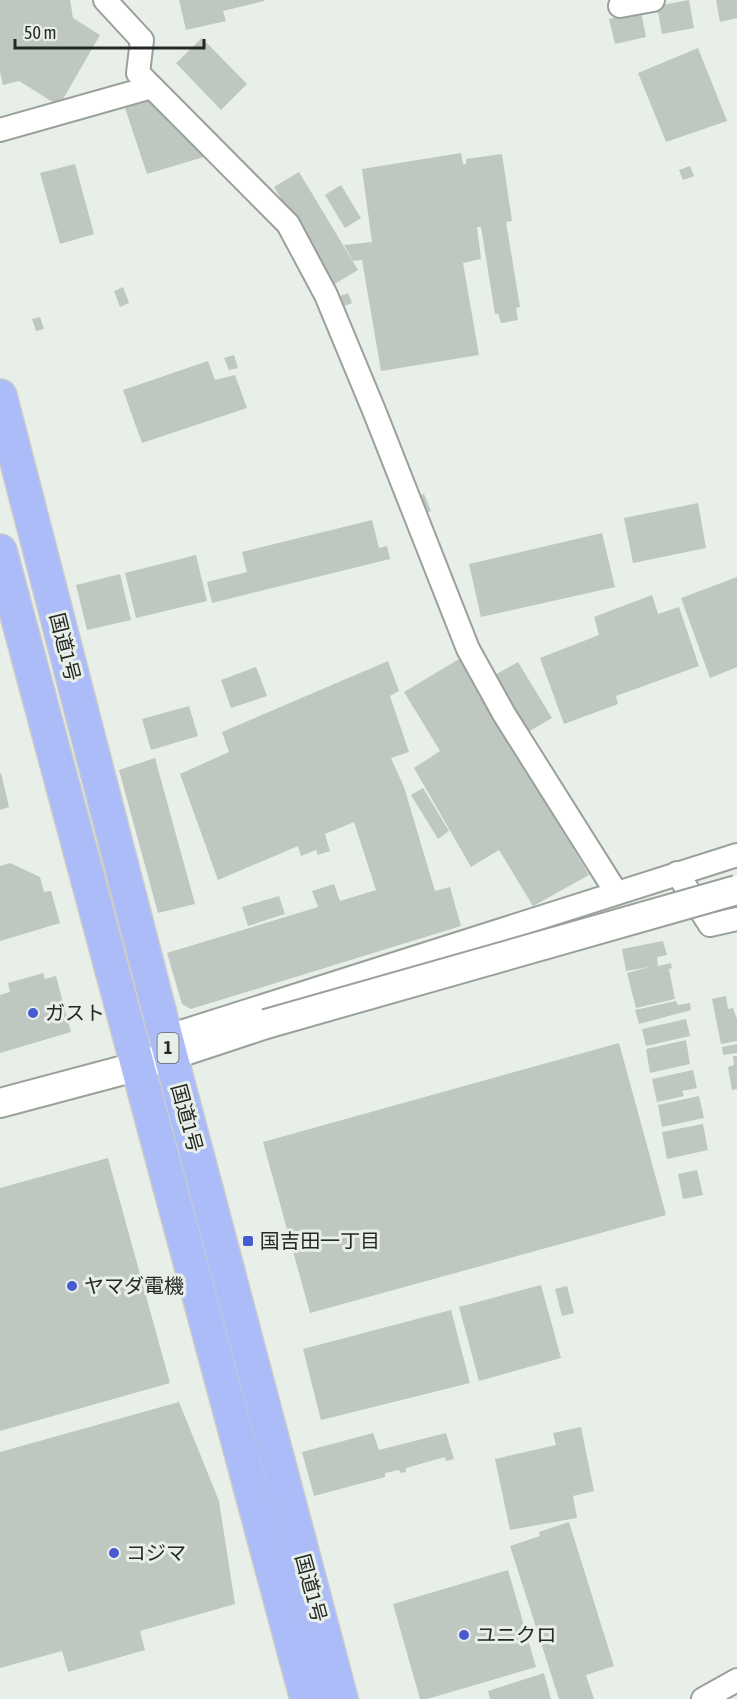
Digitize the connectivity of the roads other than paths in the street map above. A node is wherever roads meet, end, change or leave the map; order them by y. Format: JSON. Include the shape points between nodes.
{"nodes":[{"id":1,"x":105,"y":0,"type":"edge"},
{"id":2,"x":653,"y":0,"type":"edge"},
{"id":3,"x":620,"y":6,"type":"dead end"},
{"id":4,"x":152,"y":87,"type":"junction"},
{"id":5,"x":0,"y":130,"type":"edge"},
{"id":6,"x":0,"y":396,"type":"edge"},
{"id":7,"x":0,"y":550,"type":"edge"},
{"id":8,"x":737,"y":855,"type":"edge"},
{"id":9,"x":677,"y":873,"type":"junction"},
{"id":10,"x":737,"y":890,"type":"edge"},
{"id":11,"x":616,"y":892,"type":"junction"},
{"id":12,"x":737,"y":919,"type":"edge"},
{"id":13,"x":168,"y":1047,"type":"junction"},
{"id":14,"x":139,"y":1066,"type":"junction"},
{"id":15,"x":0,"y":1103,"type":"edge"},
{"id":16,"x":737,"y":1680,"type":"edge"},
{"id":17,"x":307,"y":1699,"type":"edge"},
{"id":18,"x":340,"y":1699,"type":"edge"},
{"id":19,"x":703,"y":1699,"type":"edge"}],
"edges":[{"from":1,"to":4,"type":"street","via":[[142,40],[138,74]]},
{"from":2,"to":3,"type":"street"},
{"from":4,"to":5,"type":"street"},
{"from":4,"to":11,"type":"street","via":[[288,224],[326,295],[468,649],[504,714]]},
{"from":6,"to":13,"type":"highway","name":"国道1号","number":"1"},
{"from":7,"to":14,"type":"highway","name":"国道1号","number":"1"},
{"from":8,"to":9,"type":"street"},
{"from":9,"to":11,"type":"street"},
{"from":9,"to":12,"type":"street","via":[[710,925]]},
{"from":10,"to":13,"type":"street","bridge":true,"via":[[266,1024]]},
{"from":11,"to":13,"type":"street"},
{"from":13,"to":14,"type":"street"},
{"from":13,"to":18,"type":"highway","name":"国道1号","number":"1"},
{"from":14,"to":15,"type":"street"},
{"from":14,"to":17,"type":"highway","name":"国道1号","number":"1"},
{"from":16,"to":19,"type":"street"}]}
